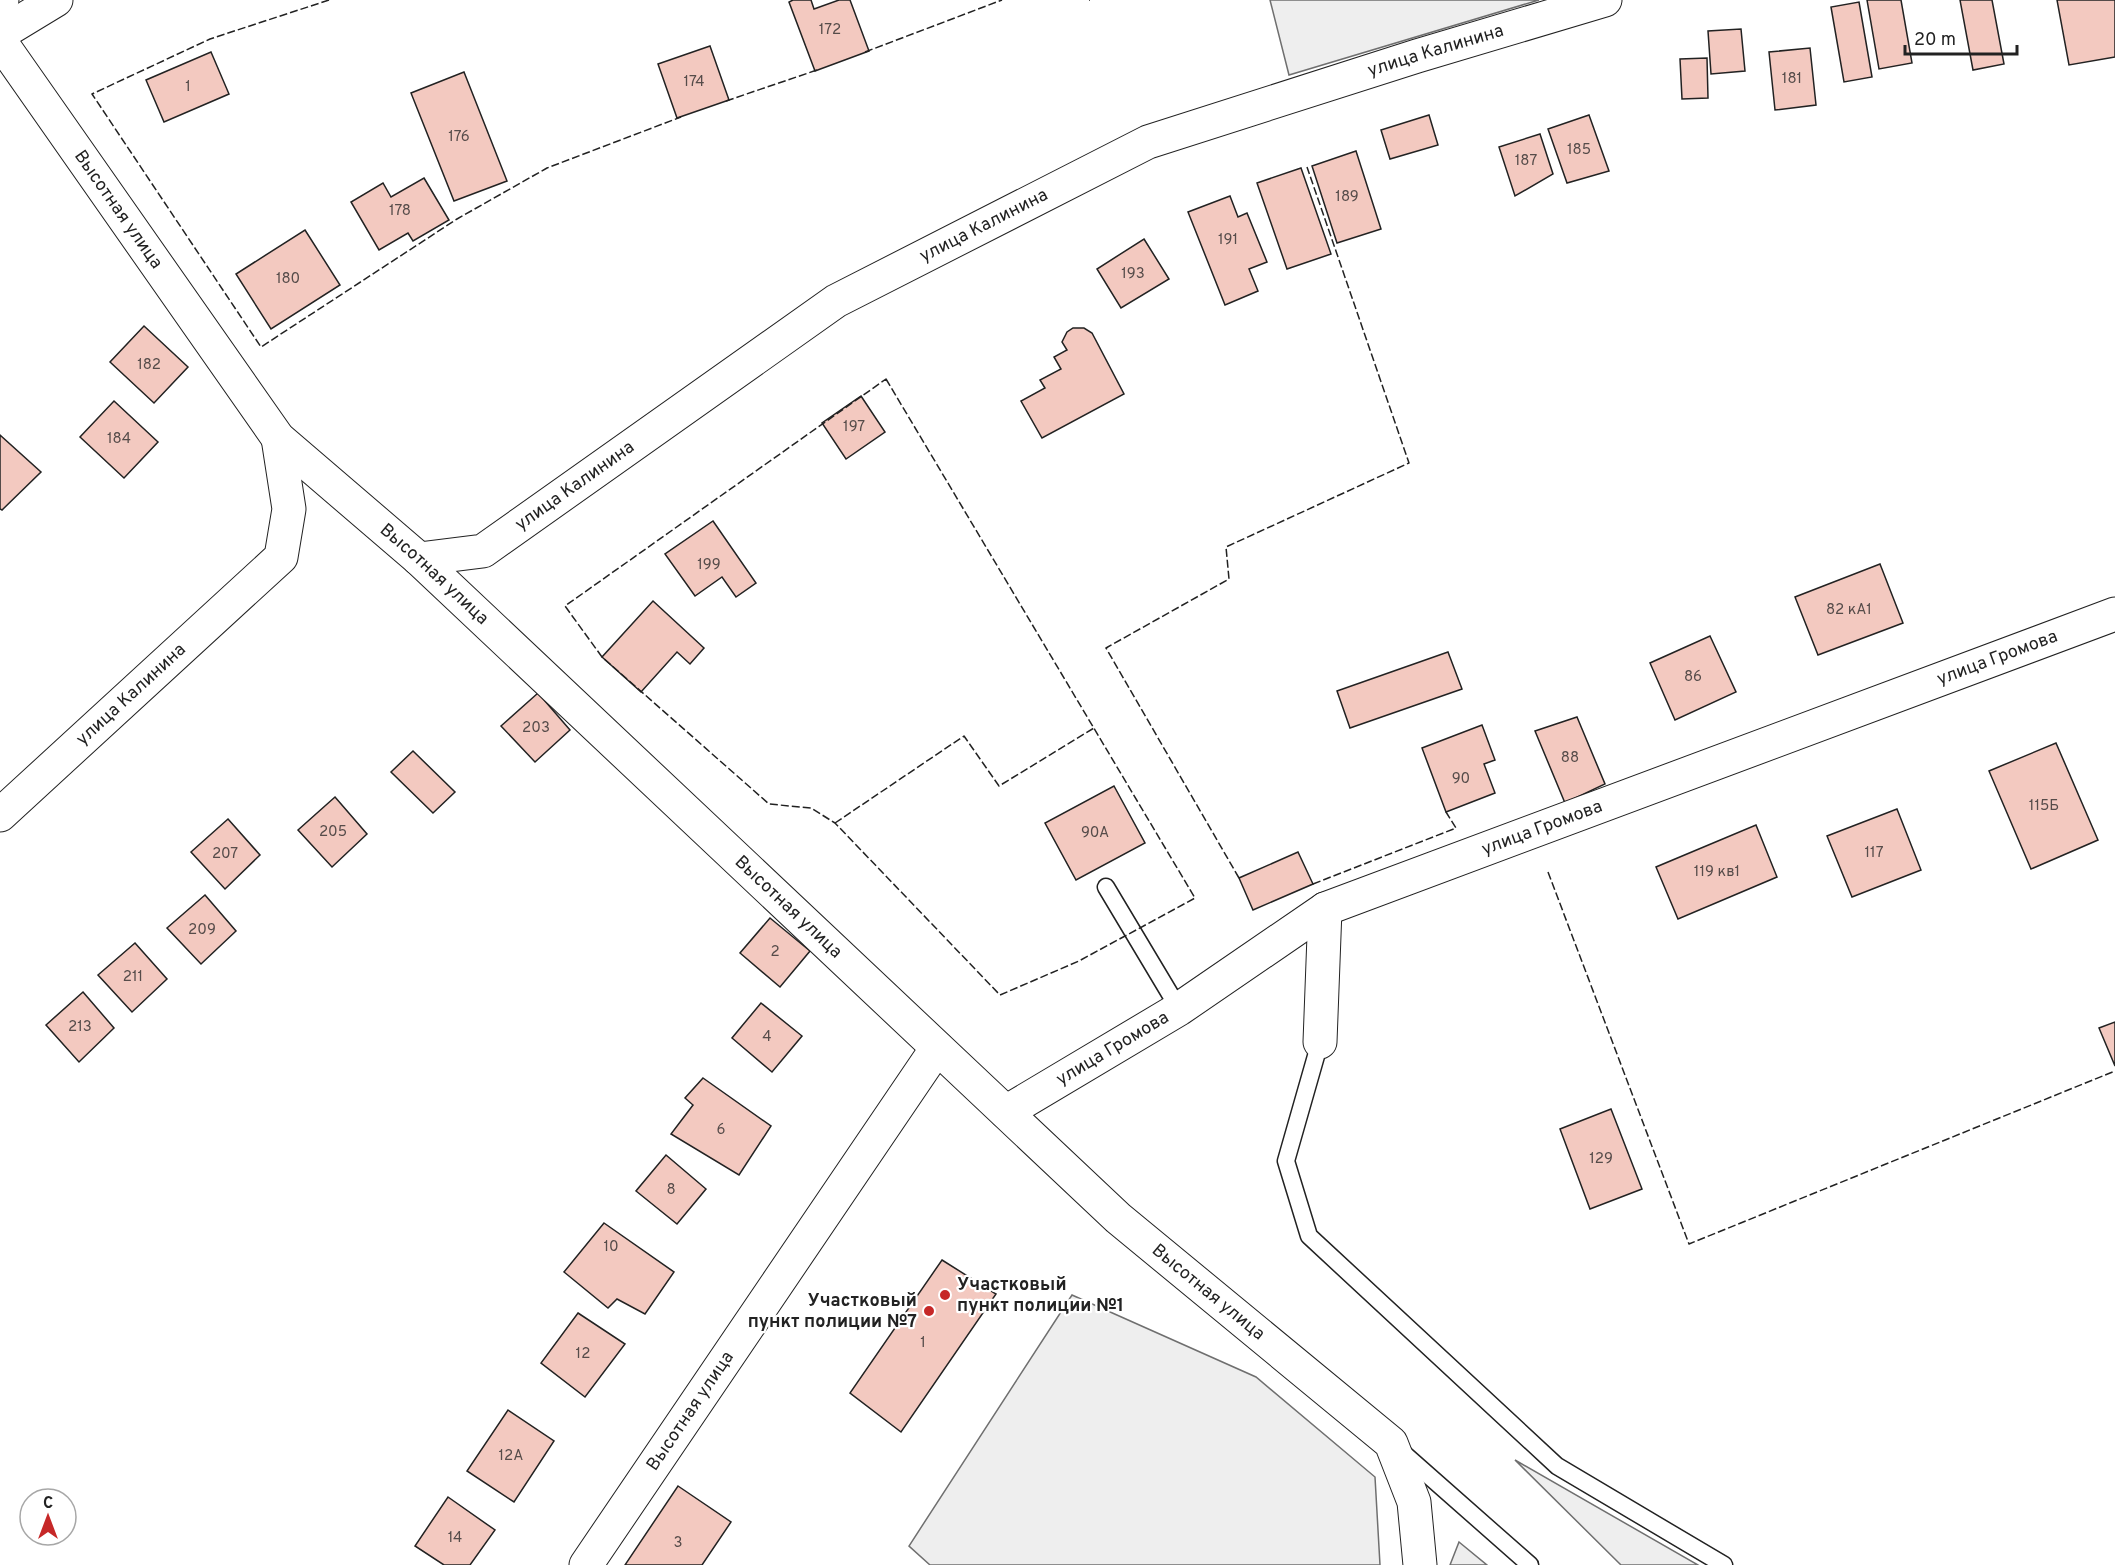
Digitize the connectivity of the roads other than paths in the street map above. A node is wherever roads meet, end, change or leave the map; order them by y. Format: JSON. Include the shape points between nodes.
{"nodes":[{"id":1,"x":56,"y":0,"type":"edge"},
{"id":2,"x":1605,"y":0,"type":"edge"},
{"id":3,"x":0,"y":34,"type":"edge"},
{"id":4,"x":0,"y":42,"type":"edge"},
{"id":5,"x":278,"y":438,"type":"junction"},
{"id":6,"x":419,"y":559,"type":"junction"},
{"id":7,"x":2115,"y":614,"type":"edge"},
{"id":8,"x":0,"y":815,"type":"edge"},
{"id":9,"x":1106,"y":887,"type":"dead end"},
{"id":10,"x":1325,"y":909,"type":"junction"},
{"id":11,"x":1179,"y":1009,"type":"junction"},
{"id":12,"x":1320,"y":1042,"type":"joint"},
{"id":13,"x":937,"y":1048,"type":"junction"},
{"id":14,"x":1006,"y":1112,"type":"junction"},
{"id":15,"x":1391,"y":1443,"type":"junction"},
{"id":16,"x":586,"y":1565,"type":"edge"},
{"id":17,"x":1420,"y":1565,"type":"edge"},
{"id":18,"x":1530,"y":1565,"type":"edge"},
{"id":19,"x":1724,"y":1565,"type":"edge"}],
"edges":[{"from":1,"to":3,"type":"street"},
{"from":2,"to":6,"type":"street","name":"улица Калинина","via":[[1148,142],[836,301],[483,551]]},
{"from":4,"to":5,"type":"street","name":"Высотная улица"},
{"from":5,"to":6,"type":"street","name":"Высотная улица"},
{"from":5,"to":8,"type":"street","name":"улица Калинина","via":[[289,509],[280,557]]},
{"from":6,"to":13,"type":"street","name":"Высотная улица"},
{"from":7,"to":10,"type":"street","name":"улица Громова"},
{"from":9,"to":11,"type":"lane"},
{"from":10,"to":11,"type":"street","name":"улица Громова"},
{"from":10,"to":12,"type":"street"},
{"from":11,"to":14,"type":"street","name":"улица Громова"},
{"from":12,"to":19,"type":"lane","via":[[1286,1161],[1309,1236],[1557,1466]]},
{"from":13,"to":14,"type":"street","name":"Высотная улица"},
{"from":13,"to":16,"type":"street","name":"Высотная улица"},
{"from":14,"to":15,"type":"street","name":"Высотная улица","via":[[1118,1218]]},
{"from":15,"to":17,"type":"street","name":"Высотная улица","via":[[1414,1502]]},
{"from":15,"to":18,"type":"lane"}]}
